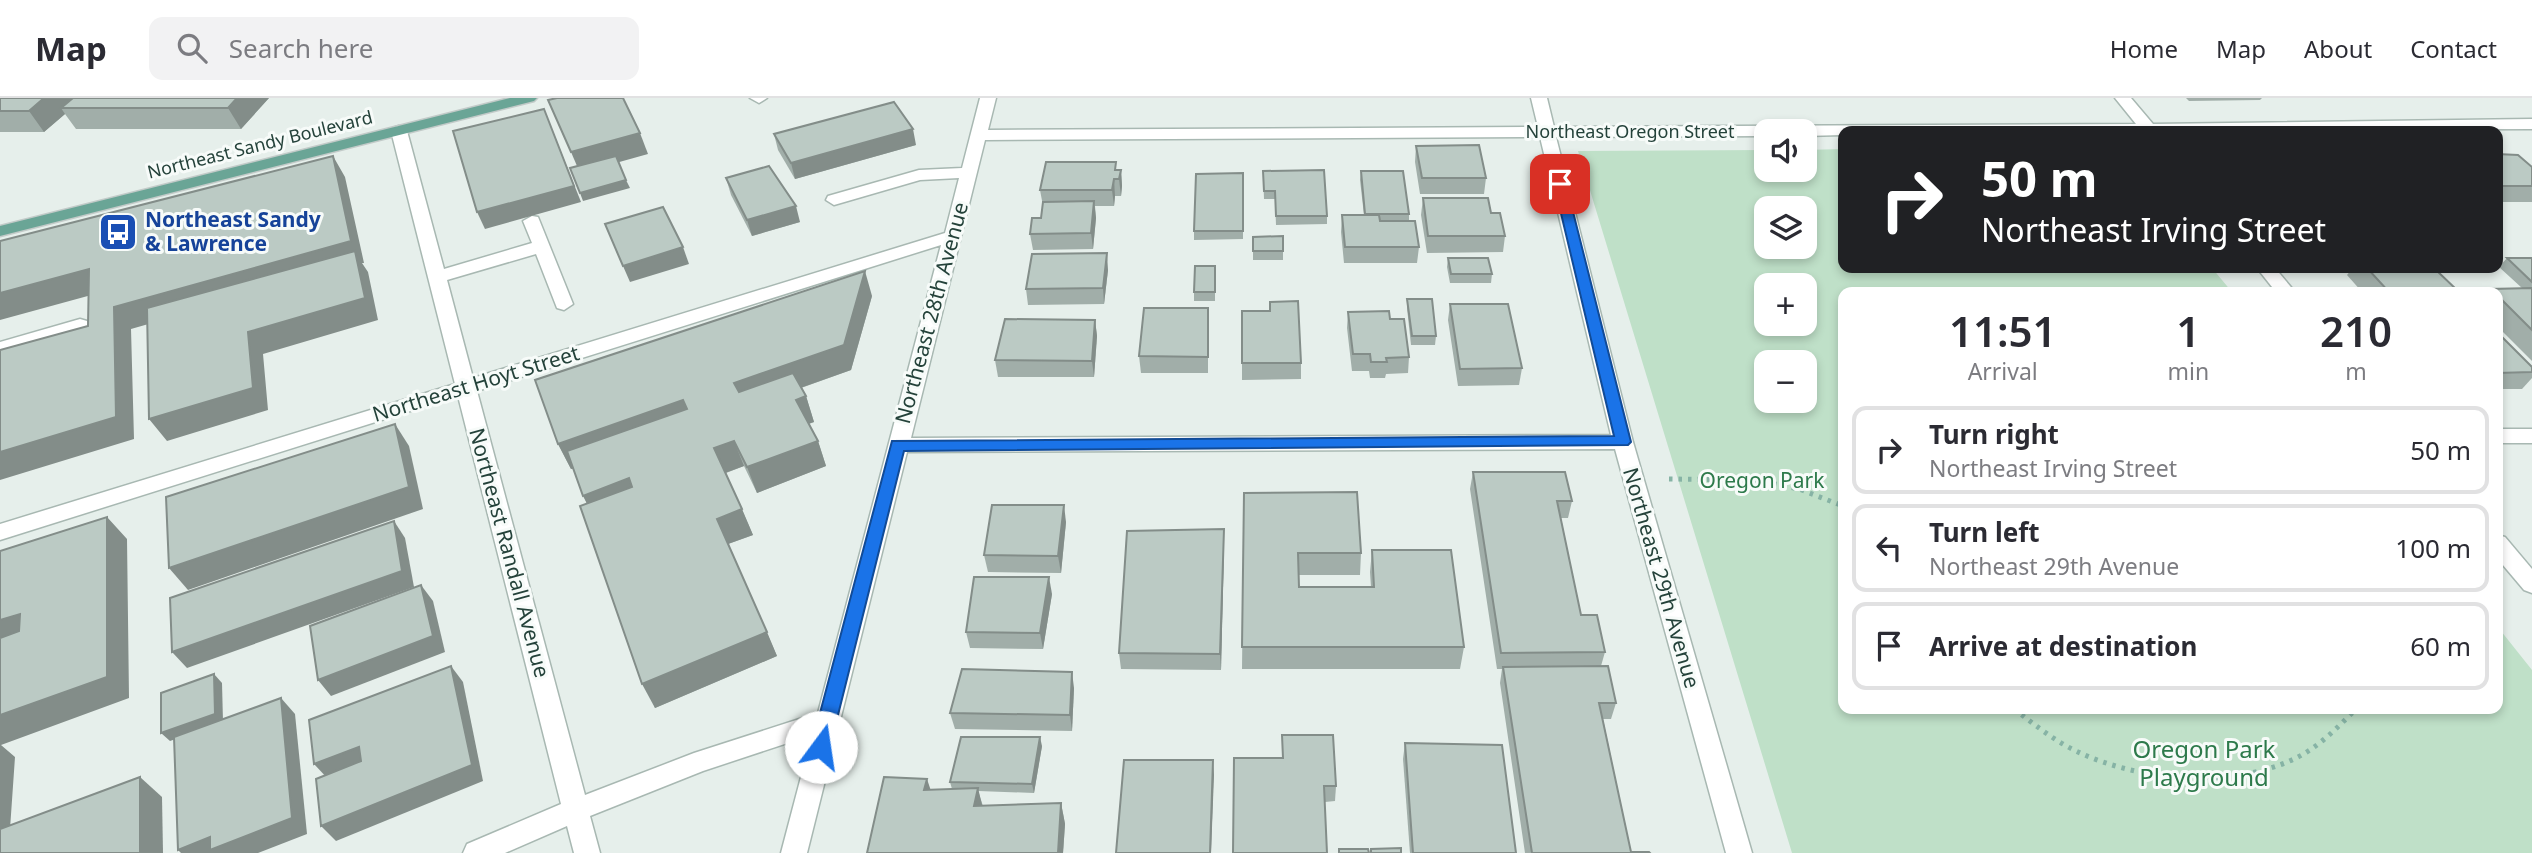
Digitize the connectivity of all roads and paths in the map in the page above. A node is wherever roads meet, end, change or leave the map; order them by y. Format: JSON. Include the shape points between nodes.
{"nodes":[{"id":1,"x":529,"y":98,"type":"edge"},
{"id":2,"x":988,"y":98,"type":"edge"},
{"id":3,"x":1539,"y":98,"type":"edge"},
{"id":4,"x":2123,"y":98,"type":"edge"},
{"id":5,"x":505,"y":101,"type":"edge"},
{"id":6,"x":2532,"y":124,"type":"edge"},
{"id":7,"x":2146,"y":126,"type":"edge"},
{"id":8,"x":2404,"y":126,"type":"edge"},
{"id":9,"x":399,"y":131,"type":"junction"},
{"id":10,"x":1838,"y":131,"type":"edge"},
{"id":11,"x":1548,"y":132,"type":"junction"},
{"id":12,"x":979,"y":135,"type":"junction"},
{"id":13,"x":969,"y":173,"type":"junction"},
{"id":14,"x":834,"y":200,"type":"dead end"},
{"id":15,"x":532,"y":221,"type":"edge"},
{"id":16,"x":0,"y":231,"type":"edge"},
{"id":17,"x":952,"y":236,"type":"junction"},
{"id":18,"x":542,"y":246,"type":"junction"},
{"id":19,"x":2270,"y":273,"type":"edge"},
{"id":20,"x":437,"y":277,"type":"junction"},
{"id":21,"x":2282,"y":287,"type":"edge"},
{"id":22,"x":564,"y":304,"type":"dead end"},
{"id":23,"x":80,"y":325,"type":"edge"},
{"id":24,"x":0,"y":348,"type":"edge"},
{"id":25,"x":465,"y":387,"type":"junction"},
{"id":26,"x":2503,"y":436,"type":"edge"},
{"id":27,"x":2532,"y":436,"type":"edge"},
{"id":28,"x":1623,"y":442,"type":"junction"},
{"id":29,"x":898,"y":445,"type":"junction"},
{"id":30,"x":1633,"y":477,"type":"junction"},
{"id":31,"x":1838,"y":504,"type":"edge"},
{"id":32,"x":0,"y":532,"type":"edge"},
{"id":33,"x":2503,"y":550,"type":"edge"},
{"id":34,"x":2532,"y":584,"type":"edge"},
{"id":35,"x":2022,"y":714,"type":"edge"},
{"id":36,"x":2351,"y":714,"type":"edge"},
{"id":37,"x":828,"y":720,"type":"junction"},
{"id":38,"x":576,"y":810,"type":"junction"},
{"id":39,"x":476,"y":853,"type":"edge"},
{"id":40,"x":587,"y":853,"type":"edge"},
{"id":41,"x":794,"y":853,"type":"edge"},
{"id":42,"x":1739,"y":853,"type":"edge"}],
"edges":[{"from":1,"to":5,"type":"main road","name":"Northeast Sandy Boulevard"},
{"from":2,"to":12,"type":"street","name":"Northeast 28th Avenue"},
{"from":3,"to":11,"type":"street","name":"Northeast 29th Avenue"},
{"from":4,"to":7,"type":"street"},
{"from":5,"to":9,"type":"main road","name":"Northeast Sandy Boulevard"},
{"from":6,"to":8,"type":"street","name":"Northeast Oregon Street"},
{"from":9,"to":16,"type":"main road","name":"Northeast Sandy Boulevard"},
{"from":9,"to":20,"type":"street","name":"Northeast Randall Avenue"},
{"from":10,"to":11,"type":"street","name":"Northeast Oregon Street"},
{"from":11,"to":12,"type":"street","name":"Northeast Oregon Street"},
{"from":11,"to":28,"type":"street","name":"Northeast 29th Avenue"},
{"from":12,"to":13,"type":"street","name":"Northeast 28th Avenue"},
{"from":13,"to":14,"type":"street","via":[[919,175]]},
{"from":13,"to":17,"type":"street","name":"Northeast 28th Avenue"},
{"from":15,"to":18,"type":"street"},
{"from":17,"to":25,"type":"street","name":"Northeast Hoyt Street"},
{"from":17,"to":29,"type":"street","name":"Northeast 28th Avenue"},
{"from":18,"to":20,"type":"street"},
{"from":18,"to":22,"type":"street"},
{"from":19,"to":21,"type":"street"},
{"from":20,"to":25,"type":"street","name":"Northeast Randall Avenue"},
{"from":23,"to":24,"type":"street"},
{"from":25,"to":32,"type":"street","name":"Northeast Hoyt Street"},
{"from":25,"to":38,"type":"street","name":"Northeast Randall Avenue"},
{"from":26,"to":27,"type":"street"},
{"from":28,"to":29,"type":"street"},
{"from":28,"to":30,"type":"street","name":"Northeast 29th Avenue"},
{"from":29,"to":37,"type":"street","name":"Northeast 28th Avenue"},
{"from":30,"to":31,"type":"path","via":[[1756,480]]},
{"from":30,"to":42,"type":"street","name":"Northeast 29th Avenue"},
{"from":33,"to":34,"type":"street"},
{"from":35,"to":36,"type":"path","via":[[2083,754],[2117,766],[2216,776],[2266,770],[2296,758]]},
{"from":37,"to":38,"type":"street","via":[[752,741]]},
{"from":37,"to":41,"type":"street","name":"Northeast 28th Avenue"},
{"from":38,"to":39,"type":"street"},
{"from":38,"to":40,"type":"street","name":"Northeast Randall Avenue"}]}
